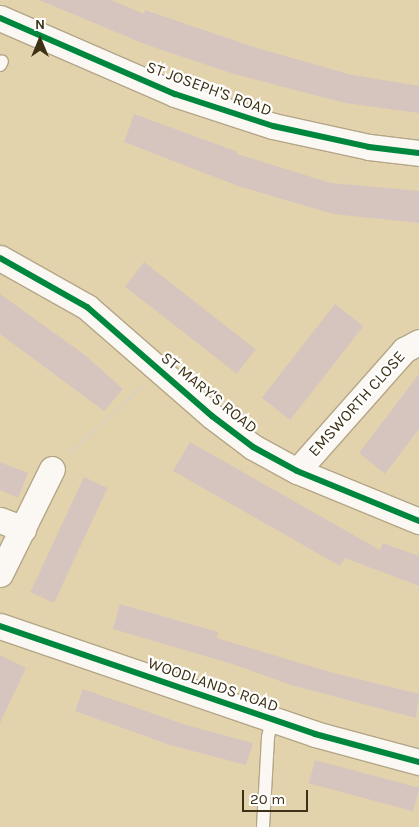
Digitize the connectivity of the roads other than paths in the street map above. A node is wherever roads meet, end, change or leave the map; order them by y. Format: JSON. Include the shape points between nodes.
{"nodes":[{"id":1,"x":0,"y":18,"type":"edge"},
{"id":2,"x":419,"y":153,"type":"edge"},
{"id":3,"x":0,"y":258,"type":"edge"},
{"id":4,"x":419,"y":342,"type":"edge"},
{"id":5,"x":52,"y":469,"type":"road end"},
{"id":6,"x":297,"y":471,"type":"junction"},
{"id":7,"x":0,"y":520,"type":"edge"},
{"id":8,"x":419,"y":521,"type":"edge"},
{"id":9,"x":23,"y":529,"type":"junction"},
{"id":10,"x":0,"y":574,"type":"edge"},
{"id":11,"x":0,"y":626,"type":"edge"},
{"id":12,"x":272,"y":720,"type":"junction"},
{"id":13,"x":419,"y":762,"type":"edge"},
{"id":14,"x":263,"y":827,"type":"edge"}],
"edges":[{"from":1,"to":2,"type":"street","name":"ST JOSEPH'S ROAD","via":[[175,94],[246,118],[369,147]]},
{"from":3,"to":6,"type":"street","name":"ST MARY'S ROAD","via":[[88,307],[158,370],[253,447]]},
{"from":4,"to":6,"type":"street","name":"EMSWORTH CLOSE","via":[[404,350]]},
{"from":5,"to":9,"type":"street"},
{"from":6,"to":8,"type":"street","name":"ST MARY'S ROAD"},
{"from":7,"to":9,"type":"street"},
{"from":9,"to":10,"type":"street"},
{"from":11,"to":12,"type":"street","name":"WOODLANDS ROAD"},
{"from":12,"to":13,"type":"street","name":"WOODLANDS ROAD"},
{"from":12,"to":14,"type":"lane","via":[[268,737]]}]}
